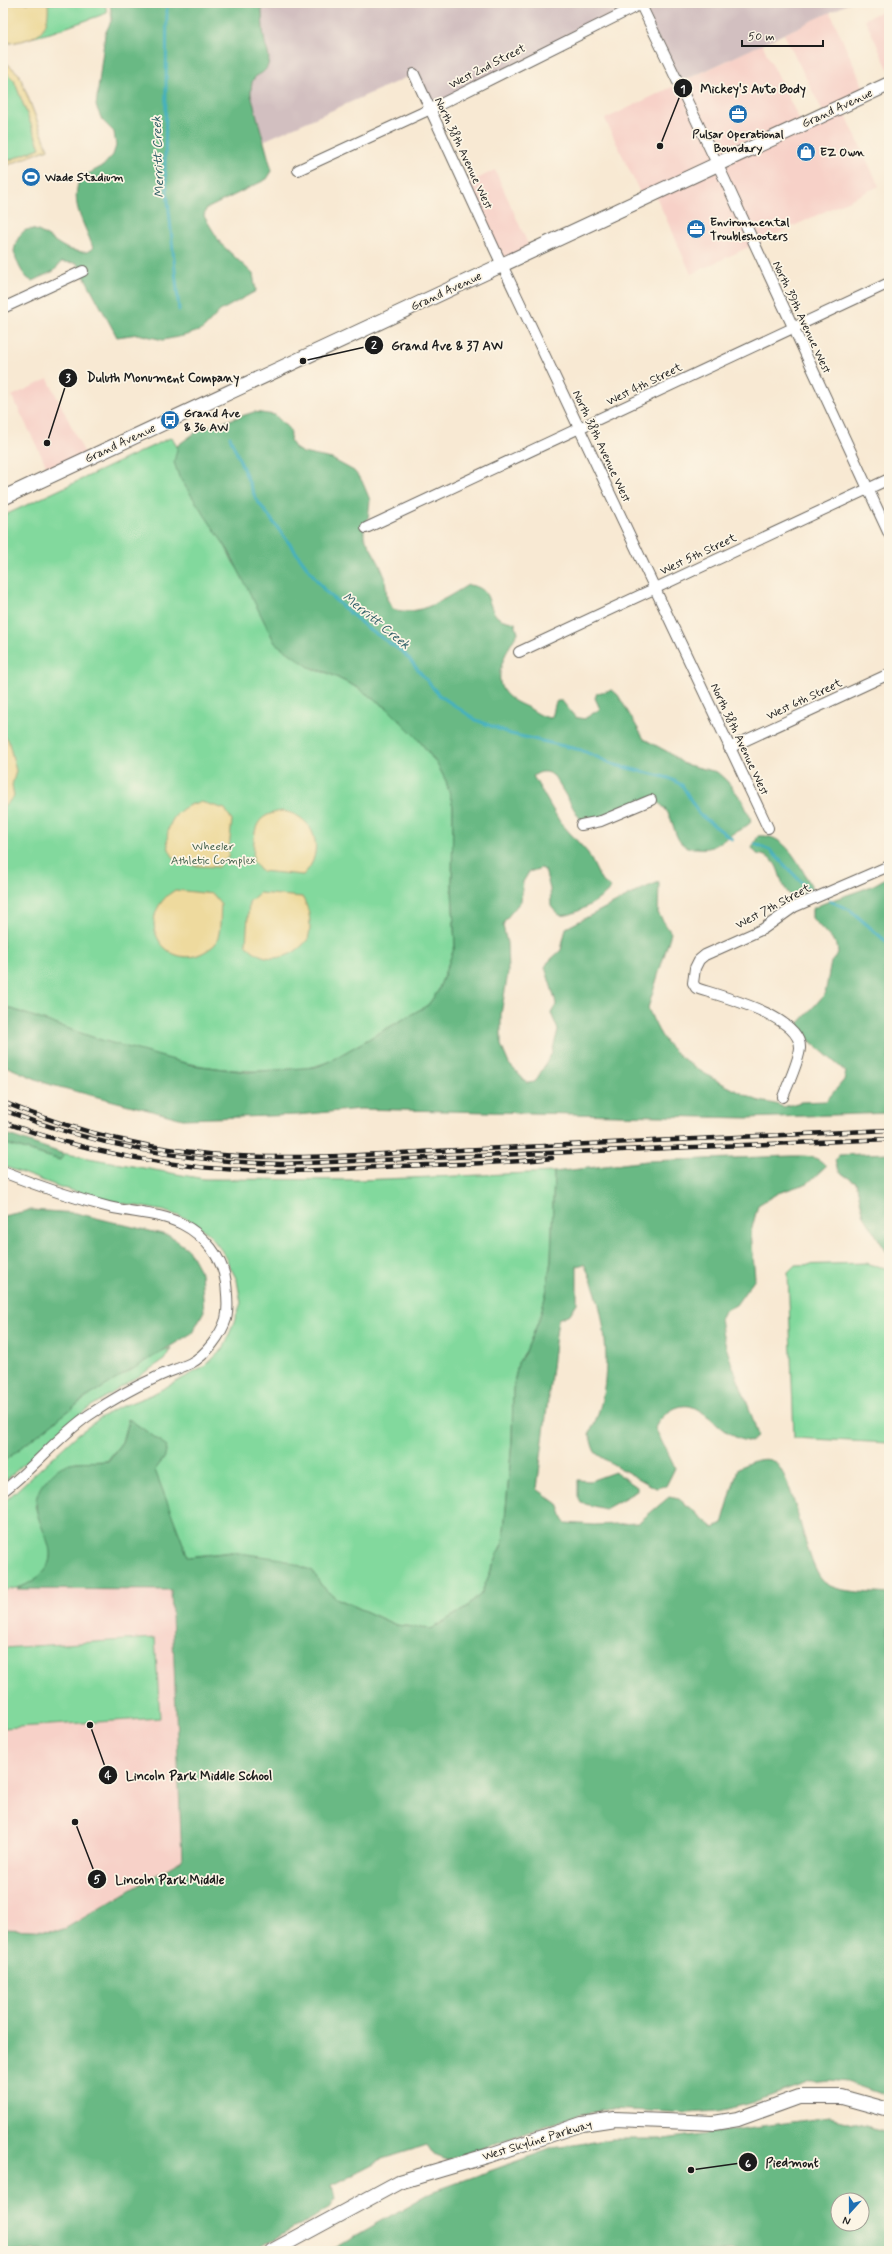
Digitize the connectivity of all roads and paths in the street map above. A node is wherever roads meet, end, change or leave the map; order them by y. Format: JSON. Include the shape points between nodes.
{"nodes":[{"id":1,"x":641,"y":3,"type":"edge"},
{"id":2,"x":414,"y":74,"type":"dead end"},
{"id":3,"x":889,"y":84,"type":"edge"},
{"id":4,"x":430,"y":109,"type":"junction"},
{"id":5,"x":717,"y":164,"type":"junction"},
{"id":6,"x":298,"y":170,"type":"dead end"},
{"id":7,"x":502,"y":265,"type":"junction"},
{"id":8,"x":83,"y":271,"type":"dead end"},
{"id":9,"x":889,"y":282,"type":"edge"},
{"id":10,"x":3,"y":308,"type":"edge"},
{"id":11,"x":793,"y":327,"type":"junction"},
{"id":12,"x":579,"y":429,"type":"junction"},
{"id":13,"x":889,"y":479,"type":"edge"},
{"id":14,"x":867,"y":489,"type":"junction"},
{"id":15,"x":3,"y":498,"type":"edge"},
{"id":16,"x":366,"y":528,"type":"dead end"},
{"id":17,"x":889,"y":534,"type":"edge"},
{"id":18,"x":655,"y":589,"type":"junction"},
{"id":19,"x":519,"y":652,"type":"dead end"},
{"id":20,"x":889,"y":674,"type":"edge"},
{"id":21,"x":730,"y":748,"type":"junction"},
{"id":22,"x":651,"y":800,"type":"dead end"},
{"id":23,"x":580,"y":825,"type":"dead end"},
{"id":24,"x":768,"y":828,"type":"dead end"},
{"id":25,"x":889,"y":866,"type":"edge"},
{"id":26,"x":783,"y":1097,"type":"dead end"},
{"id":27,"x":3,"y":1172,"type":"edge"},
{"id":28,"x":3,"y":1491,"type":"edge"},
{"id":29,"x":889,"y":2110,"type":"edge"},
{"id":30,"x":272,"y":2251,"type":"edge"}],
"edges":[{"from":1,"to":4,"type":"street","name":"West 2nd Street"},
{"from":1,"to":5,"type":"street","name":"North 39th Avenue West"},
{"from":2,"to":4,"type":"street","name":"North 38th Avenue West"},
{"from":3,"to":5,"type":"main road","name":"Grand Avenue"},
{"from":4,"to":6,"type":"street","name":"West 2nd Street"},
{"from":4,"to":7,"type":"street","name":"North 38th Avenue West"},
{"from":5,"to":7,"type":"main road","name":"Grand Avenue"},
{"from":5,"to":11,"type":"street","name":"North 39th Avenue West"},
{"from":7,"to":12,"type":"street","name":"North 38th Avenue West"},
{"from":7,"to":15,"type":"main road","name":"Grand Avenue"},
{"from":8,"to":10,"type":"street"},
{"from":9,"to":11,"type":"street","name":"West 4th Street"},
{"from":11,"to":12,"type":"street","name":"West 4th Street"},
{"from":11,"to":14,"type":"street","name":"North 39th Avenue West"},
{"from":12,"to":16,"type":"street","name":"West 4th Street"},
{"from":12,"to":18,"type":"street","name":"North 38th Avenue West"},
{"from":13,"to":14,"type":"street","name":"West 5th Street"},
{"from":14,"to":17,"type":"street","name":"North 39th Avenue West"},
{"from":14,"to":18,"type":"street","name":"West 5th Street"},
{"from":18,"to":19,"type":"street","name":"West 5th Street"},
{"from":18,"to":21,"type":"street","name":"North 38th Avenue West"},
{"from":20,"to":21,"type":"street","name":"West 6th Street"},
{"from":21,"to":24,"type":"street","name":"North 38th Avenue West"},
{"from":22,"to":23,"type":"street","via":[[601,822]]},
{"from":25,"to":26,"type":"street","name":"West 7th Street","via":[[794,907],[763,929],[699,960],[693,974],[696,988],[776,1018],[791,1030],[799,1042],[800,1050]]},
{"from":27,"to":28,"type":"street","via":[[75,1198],[171,1220],[192,1230],[209,1246],[221,1266],[226,1279],[228,1305],[226,1319],[204,1353],[192,1362],[140,1385],[88,1416],[54,1443]]},
{"from":29,"to":30,"type":"main road","name":"West Skyline Parkway","via":[[842,2097],[798,2097],[738,2119],[714,2123],[615,2119],[582,2124],[399,2182]]}]}
